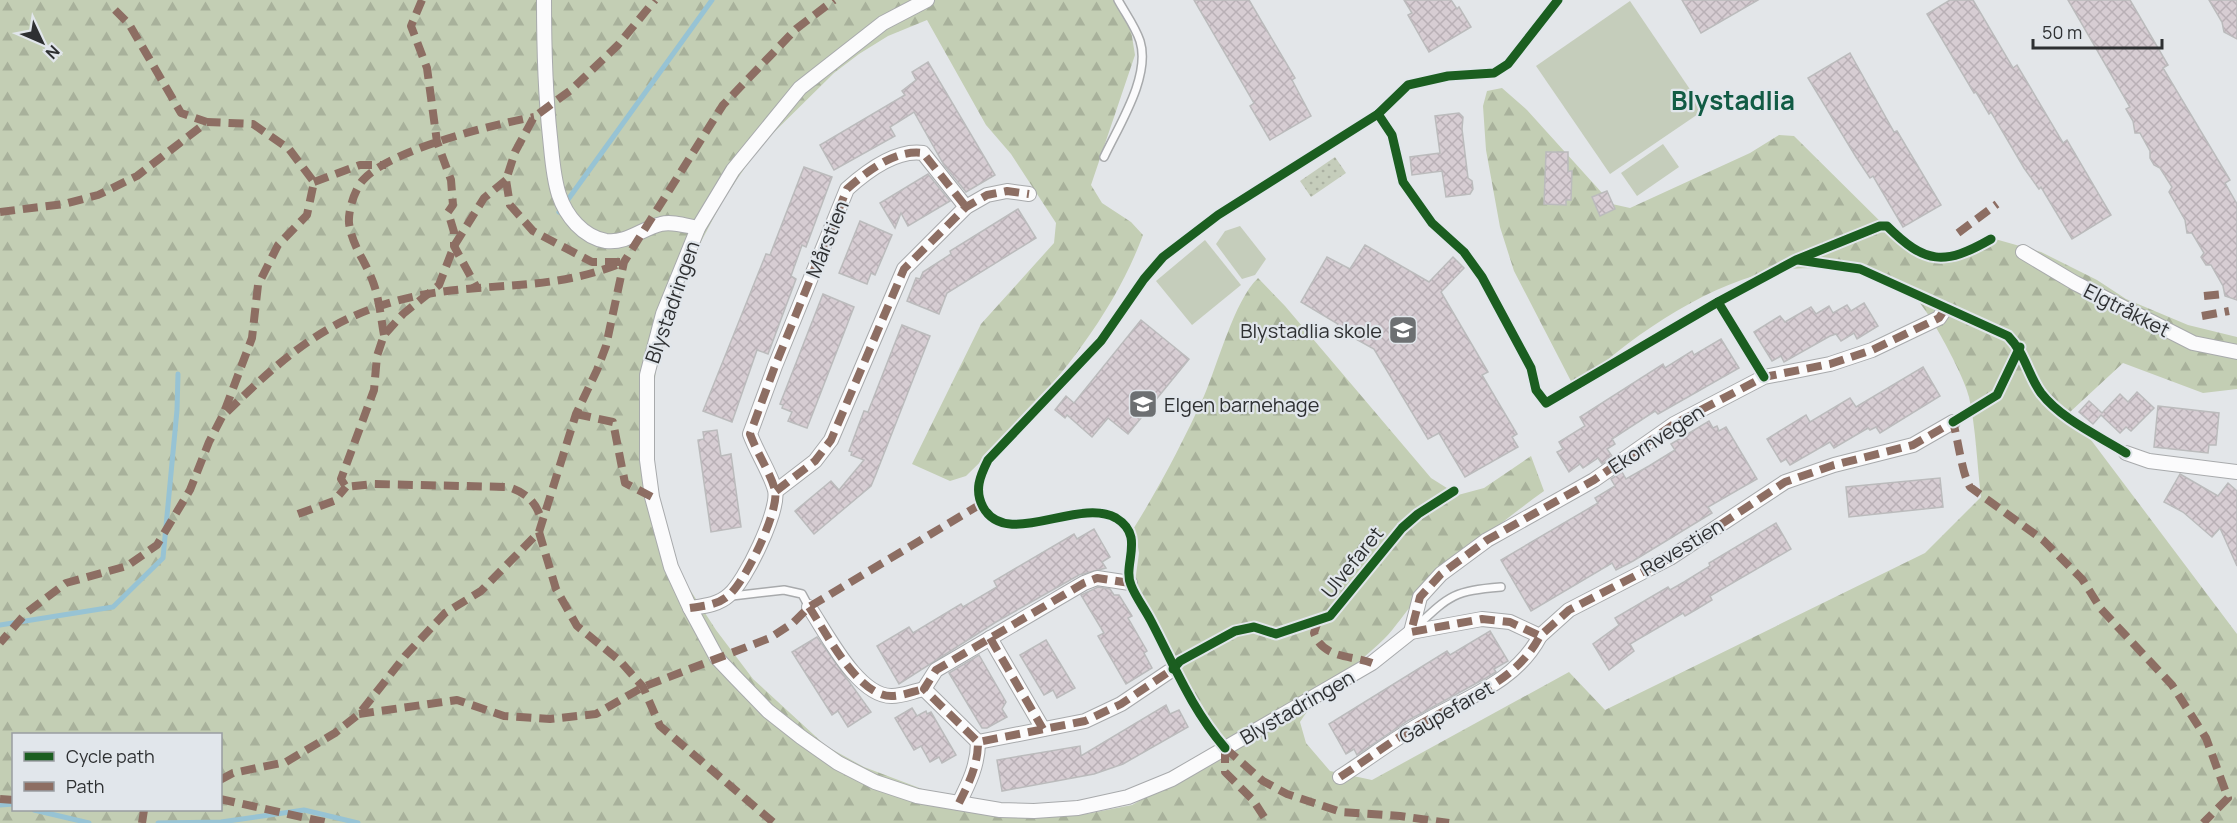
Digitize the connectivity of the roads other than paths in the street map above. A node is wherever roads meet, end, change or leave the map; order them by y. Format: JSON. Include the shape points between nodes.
{"nodes":[{"id":1,"x":544,"y":0,"type":"edge"},
{"id":2,"x":927,"y":0,"type":"edge"},
{"id":3,"x":1118,"y":0,"type":"edge"},
{"id":4,"x":1104,"y":157,"type":"dead end"},
{"id":5,"x":1029,"y":194,"type":"dead end"},
{"id":6,"x":966,"y":207,"type":"junction"},
{"id":7,"x":698,"y":228,"type":"junction"},
{"id":8,"x":2023,"y":252,"type":"dead end"},
{"id":9,"x":1945,"y":309,"type":"dead end"},
{"id":10,"x":2237,"y":352,"type":"edge"},
{"id":11,"x":1953,"y":422,"type":"dead end"},
{"id":12,"x":2126,"y":453,"type":"dead end"},
{"id":13,"x":2237,"y":472,"type":"edge"},
{"id":14,"x":776,"y":491,"type":"junction"},
{"id":15,"x":1130,"y":583,"type":"dead end"},
{"id":16,"x":1501,"y":587,"type":"dead end"},
{"id":17,"x":729,"y":596,"type":"junction"},
{"id":18,"x":809,"y":607,"type":"joint"},
{"id":19,"x":690,"y":608,"type":"junction"},
{"id":20,"x":1412,"y":632,"type":"junction"},
{"id":21,"x":1540,"y":636,"type":"junction"},
{"id":22,"x":990,"y":638,"type":"junction"},
{"id":23,"x":1173,"y":669,"type":"dead end"},
{"id":24,"x":924,"y":689,"type":"junction"},
{"id":25,"x":1043,"y":729,"type":"junction"},
{"id":26,"x":978,"y":742,"type":"junction"},
{"id":27,"x":1340,"y":777,"type":"dead end"},
{"id":28,"x":959,"y":803,"type":"junction"}],
"edges":[{"from":1,"to":7,"type":"street","via":[[552,159],[559,195],[569,215],[582,229],[606,241],[621,241],[665,223]]},
{"from":2,"to":7,"type":"street","name":"Blystadringen","via":[[883,23],[800,88],[733,170]]},
{"from":3,"to":4,"type":"lane","via":[[1140,40],[1143,65]]},
{"from":5,"to":6,"type":"street","via":[[1007,191],[987,195]]},
{"from":6,"to":14,"type":"street","via":[[904,269],[831,440],[815,461]]},
{"from":6,"to":14,"type":"street","name":"Mårstien","via":[[922,153],[909,151],[865,173],[847,189],[750,435]]},
{"from":7,"to":19,"type":"street","name":"Blystadringen","via":[[663,314],[647,375],[647,460],[652,497],[671,567]]},
{"from":8,"to":10,"type":"street","name":"Elgtråkket","via":[[2193,343]]},
{"from":9,"to":20,"type":"street","name":"Ekornvegen","via":[[1939,318],[1882,346],[1830,364],[1764,377],[1674,424],[1594,480],[1486,540],[1441,574],[1420,597]]},
{"from":11,"to":21,"type":"street","name":"Revestien","via":[[1913,445],[1785,482],[1670,558],[1569,610]]},
{"from":12,"to":13,"type":"street","via":[[2150,461]]},
{"from":14,"to":17,"type":"street","via":[[775,504],[747,575]]},
{"from":15,"to":22,"type":"street","via":[[1097,578]]},
{"from":16,"to":20,"type":"lane","via":[[1458,592]]},
{"from":17,"to":18,"type":"lane","via":[[784,590],[802,594]]},
{"from":17,"to":19,"type":"street","via":[[711,605]]},
{"from":18,"to":24,"type":"street","via":[[858,680],[891,696]]},
{"from":19,"to":28,"type":"street","name":"Blystadringen","via":[[717,658],[768,711],[801,737],[875,782]]},
{"from":20,"to":21,"type":"street","via":[[1482,619],[1510,622]]},
{"from":20,"to":28,"type":"street","name":"Blystadringen","via":[[1372,663],[1249,728],[1172,779],[1128,797],[1078,808],[1034,811]]},
{"from":21,"to":27,"type":"street","name":"Gaupefaret","via":[[1531,654],[1508,677],[1422,723]]},
{"from":22,"to":24,"type":"street","via":[[936,670]]},
{"from":22,"to":25,"type":"street"},
{"from":23,"to":25,"type":"street","via":[[1120,704],[1085,721]]},
{"from":24,"to":26,"type":"street"},
{"from":25,"to":26,"type":"street"},
{"from":26,"to":28,"type":"street","via":[[972,777]]}]}
